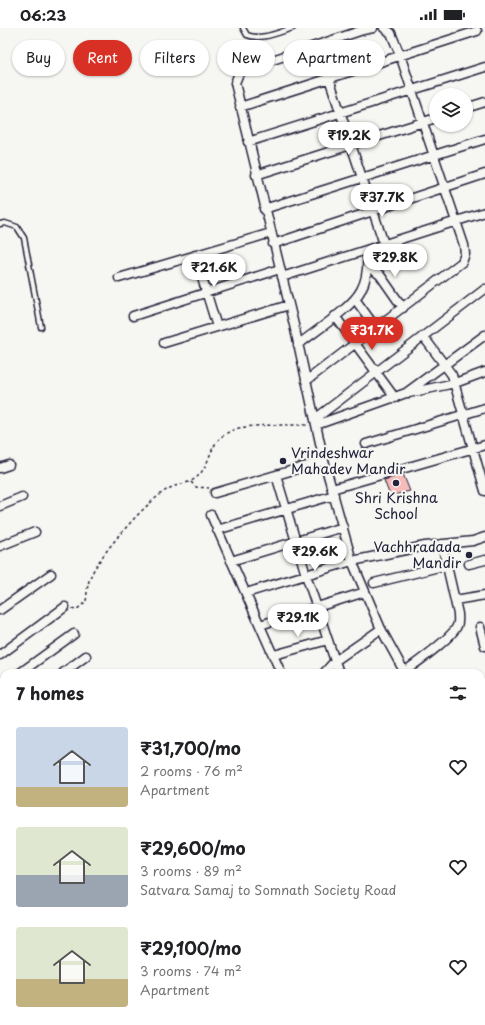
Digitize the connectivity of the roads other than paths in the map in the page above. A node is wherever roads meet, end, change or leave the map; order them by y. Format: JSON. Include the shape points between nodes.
{"nodes":[{"id":1,"x":243,"y":28,"type":"edge"},
{"id":2,"x":293,"y":28,"type":"edge"},
{"id":3,"x":373,"y":28,"type":"edge"},
{"id":4,"x":384,"y":28,"type":"edge"},
{"id":5,"x":477,"y":31,"type":"dead end"},
{"id":6,"x":334,"y":40,"type":"edge"},
{"id":7,"x":400,"y":55,"type":"junction"},
{"id":8,"x":283,"y":57,"type":"edge"},
{"id":9,"x":485,"y":67,"type":"edge"},
{"id":10,"x":328,"y":76,"type":"edge"},
{"id":11,"x":329,"y":79,"type":"junction"},
{"id":12,"x":412,"y":90,"type":"junction"},
{"id":13,"x":485,"y":102,"type":"edge"},
{"id":14,"x":473,"y":106,"type":"edge"},
{"id":15,"x":240,"y":107,"type":"junction"},
{"id":16,"x":341,"y":112,"type":"junction"},
{"id":17,"x":429,"y":120,"type":"edge"},
{"id":18,"x":423,"y":122,"type":"junction"},
{"id":19,"x":485,"y":139,"type":"edge"},
{"id":20,"x":248,"y":142,"type":"junction"},
{"id":21,"x":352,"y":144,"type":"junction"},
{"id":22,"x":433,"y":155,"type":"junction"},
{"id":23,"x":485,"y":174,"type":"edge"},
{"id":24,"x":256,"y":175,"type":"junction"},
{"id":25,"x":362,"y":178,"type":"junction"},
{"id":26,"x":444,"y":188,"type":"junction"},
{"id":27,"x":264,"y":209,"type":"junction"},
{"id":28,"x":373,"y":211,"type":"junction"},
{"id":29,"x":485,"y":212,"type":"edge"},
{"id":30,"x":456,"y":222,"type":"junction"},
{"id":31,"x":0,"y":224,"type":"edge"},
{"id":32,"x":271,"y":233,"type":"junction"},
{"id":33,"x":273,"y":244,"type":"junction"},
{"id":34,"x":384,"y":244,"type":"junction"},
{"id":35,"x":367,"y":250,"type":"junction"},
{"id":36,"x":194,"y":255,"type":"junction"},
{"id":37,"x":368,"y":266,"type":"junction"},
{"id":38,"x":281,"y":273,"type":"junction"},
{"id":39,"x":119,"y":278,"type":"dead end"},
{"id":40,"x":485,"y":289,"type":"edge"},
{"id":41,"x":205,"y":293,"type":"junction"},
{"id":42,"x":355,"y":299,"type":"junction"},
{"id":43,"x":289,"y":305,"type":"junction"},
{"id":44,"x":403,"y":308,"type":"junction"},
{"id":45,"x":133,"y":316,"type":"dead end"},
{"id":46,"x":335,"y":316,"type":"junction"},
{"id":47,"x":41,"y":327,"type":"dead end"},
{"id":48,"x":216,"y":327,"type":"junction"},
{"id":49,"x":376,"y":328,"type":"junction"},
{"id":50,"x":485,"y":335,"type":"edge"},
{"id":51,"x":423,"y":336,"type":"junction"},
{"id":52,"x":164,"y":343,"type":"dead end"},
{"id":53,"x":355,"y":344,"type":"junction"},
{"id":54,"x":298,"y":345,"type":"junction"},
{"id":55,"x":445,"y":364,"type":"junction"},
{"id":56,"x":485,"y":372,"type":"edge"},
{"id":57,"x":375,"y":373,"type":"junction"},
{"id":58,"x":306,"y":381,"type":"junction"},
{"id":59,"x":455,"y":383,"type":"junction"},
{"id":60,"x":406,"y":393,"type":"junction"},
{"id":61,"x":395,"y":398,"type":"junction"},
{"id":62,"x":485,"y":408,"type":"edge"},
{"id":63,"x":464,"y":414,"type":"junction"},
{"id":64,"x":315,"y":422,"type":"junction"},
{"id":65,"x":366,"y":444,"type":"dead end"},
{"id":66,"x":485,"y":445,"type":"edge"},
{"id":67,"x":473,"y":449,"type":"junction"},
{"id":68,"x":324,"y":461,"type":"junction"},
{"id":69,"x":9,"y":465,"type":"dead end"},
{"id":70,"x":0,"y":468,"type":"edge"},
{"id":71,"x":276,"y":475,"type":"junction"},
{"id":72,"x":485,"y":491,"type":"edge"},
{"id":73,"x":333,"y":492,"type":"junction"},
{"id":74,"x":215,"y":493,"type":"road end"},
{"id":75,"x":22,"y":497,"type":"dead end"},
{"id":76,"x":0,"y":506,"type":"edge"},
{"id":77,"x":286,"y":509,"type":"junction"},
{"id":78,"x":211,"y":515,"type":"dead end"},
{"id":79,"x":343,"y":527,"type":"junction"},
{"id":80,"x":218,"y":530,"type":"junction"},
{"id":81,"x":35,"y":532,"type":"dead end"},
{"id":82,"x":485,"y":537,"type":"edge"},
{"id":83,"x":296,"y":541,"type":"junction"},
{"id":84,"x":442,"y":544,"type":"junction"},
{"id":85,"x":0,"y":546,"type":"edge"},
{"id":86,"x":352,"y":560,"type":"junction"},
{"id":87,"x":485,"y":560,"type":"edge"},
{"id":88,"x":231,"y":561,"type":"junction"},
{"id":89,"x":469,"y":564,"type":"dead end"},
{"id":90,"x":447,"y":565,"type":"junction"},
{"id":91,"x":51,"y":574,"type":"dead end"},
{"id":92,"x":306,"y":575,"type":"junction"},
{"id":93,"x":374,"y":583,"type":"dead end"},
{"id":94,"x":365,"y":592,"type":"junction"},
{"id":95,"x":246,"y":593,"type":"junction"},
{"id":96,"x":485,"y":595,"type":"edge"},
{"id":97,"x":455,"y":600,"type":"junction"},
{"id":98,"x":12,"y":601,"type":"junction"},
{"id":99,"x":0,"y":604,"type":"edge"},
{"id":100,"x":65,"y":607,"type":"road end"},
{"id":101,"x":317,"y":607,"type":"junction"},
{"id":102,"x":0,"y":610,"type":"edge"},
{"id":103,"x":260,"y":625,"type":"junction"},
{"id":104,"x":480,"y":627,"type":"dead end"},
{"id":105,"x":381,"y":628,"type":"junction"},
{"id":106,"x":74,"y":634,"type":"dead end"},
{"id":107,"x":328,"y":640,"type":"junction"},
{"id":108,"x":485,"y":646,"type":"edge"},
{"id":109,"x":0,"y":655,"type":"edge"},
{"id":110,"x":274,"y":655,"type":"junction"},
{"id":111,"x":86,"y":656,"type":"dead end"},
{"id":112,"x":335,"y":662,"type":"junction"},
{"id":113,"x":26,"y":669,"type":"edge"},
{"id":114,"x":68,"y":669,"type":"edge"},
{"id":115,"x":279,"y":669,"type":"edge"},
{"id":116,"x":328,"y":669,"type":"edge"},
{"id":117,"x":338,"y":669,"type":"edge"},
{"id":118,"x":403,"y":669,"type":"edge"},
{"id":119,"x":410,"y":669,"type":"edge"}],
"edges":[{"from":1,"to":2,"type":"lane","via":[[247,35],[252,37],[267,36]]},
{"from":3,"to":6,"type":"street"},
{"from":4,"to":7,"type":"street","via":[[391,33]]},
{"from":5,"to":7,"type":"street"},
{"from":7,"to":11,"type":"street"},
{"from":7,"to":12,"type":"street"},
{"from":8,"to":15,"type":"street","via":[[239,73],[235,83]]},
{"from":9,"to":12,"type":"street"},
{"from":10,"to":11,"type":"street"},
{"from":11,"to":15,"type":"street"},
{"from":11,"to":16,"type":"street"},
{"from":12,"to":16,"type":"street"},
{"from":12,"to":18,"type":"street"},
{"from":13,"to":14,"type":"street"},
{"from":15,"to":20,"type":"street"},
{"from":16,"to":20,"type":"street"},
{"from":16,"to":21,"type":"street"},
{"from":17,"to":18,"type":"street"},
{"from":18,"to":21,"type":"street"},
{"from":18,"to":22,"type":"street"},
{"from":19,"to":22,"type":"street"},
{"from":20,"to":24,"type":"street"},
{"from":21,"to":24,"type":"street"},
{"from":21,"to":25,"type":"street"},
{"from":22,"to":25,"type":"street"},
{"from":22,"to":26,"type":"street"},
{"from":23,"to":26,"type":"street"},
{"from":24,"to":27,"type":"street"},
{"from":25,"to":27,"type":"street"},
{"from":25,"to":28,"type":"street"},
{"from":26,"to":28,"type":"street"},
{"from":26,"to":30,"type":"street"},
{"from":27,"to":32,"type":"street"},
{"from":28,"to":33,"type":"street"},
{"from":28,"to":34,"type":"street"},
{"from":29,"to":30,"type":"street"},
{"from":30,"to":34,"type":"street"},
{"from":30,"to":44,"type":"street","via":[[464,245],[465,258]]},
{"from":31,"to":47,"type":"lane","via":[[17,227],[24,238]]},
{"from":32,"to":33,"type":"street"},
{"from":32,"to":36,"type":"street"},
{"from":33,"to":38,"type":"street"},
{"from":34,"to":35,"type":"street"},
{"from":35,"to":37,"type":"street"},
{"from":35,"to":38,"type":"street"},
{"from":36,"to":39,"type":"street"},
{"from":36,"to":41,"type":"street"},
{"from":37,"to":42,"type":"street","via":[[362,289]]},
{"from":37,"to":44,"type":"street","via":[[380,275]]},
{"from":38,"to":41,"type":"street"},
{"from":38,"to":43,"type":"street"},
{"from":40,"to":51,"type":"street"},
{"from":41,"to":45,"type":"street"},
{"from":41,"to":48,"type":"street"},
{"from":42,"to":46,"type":"street"},
{"from":42,"to":49,"type":"street"},
{"from":43,"to":48,"type":"street"},
{"from":43,"to":54,"type":"street"},
{"from":44,"to":49,"type":"street"},
{"from":46,"to":53,"type":"street"},
{"from":46,"to":54,"type":"street"},
{"from":48,"to":52,"type":"street"},
{"from":49,"to":53,"type":"street"},
{"from":50,"to":55,"type":"street"},
{"from":51,"to":55,"type":"street"},
{"from":51,"to":57,"type":"street"},
{"from":53,"to":57,"type":"street"},
{"from":53,"to":58,"type":"street"},
{"from":54,"to":58,"type":"street"},
{"from":55,"to":59,"type":"street"},
{"from":55,"to":60,"type":"street"},
{"from":56,"to":59,"type":"street"},
{"from":57,"to":61,"type":"street"},
{"from":57,"to":64,"type":"street"},
{"from":58,"to":64,"type":"street"},
{"from":59,"to":60,"type":"street"},
{"from":59,"to":63,"type":"street"},
{"from":60,"to":61,"type":"street"},
{"from":61,"to":64,"type":"street"},
{"from":62,"to":63,"type":"street"},
{"from":63,"to":65,"type":"street"},
{"from":63,"to":67,"type":"street"},
{"from":64,"to":68,"type":"street"},
{"from":66,"to":67,"type":"street"},
{"from":67,"to":72,"type":"street"},
{"from":67,"to":73,"type":"street"},
{"from":68,"to":71,"type":"street"},
{"from":68,"to":73,"type":"street"},
{"from":69,"to":70,"type":"street"},
{"from":71,"to":74,"type":"street"},
{"from":71,"to":77,"type":"street"},
{"from":73,"to":77,"type":"street"},
{"from":73,"to":79,"type":"street"},
{"from":75,"to":76,"type":"street"},
{"from":77,"to":80,"type":"street"},
{"from":77,"to":83,"type":"street"},
{"from":78,"to":80,"type":"street"},
{"from":79,"to":83,"type":"street"},
{"from":79,"to":86,"type":"street"},
{"from":80,"to":88,"type":"street"},
{"from":81,"to":85,"type":"street"},
{"from":82,"to":84,"type":"street","via":[[473,541]]},
{"from":83,"to":88,"type":"street"},
{"from":83,"to":92,"type":"street"},
{"from":84,"to":86,"type":"street"},
{"from":84,"to":90,"type":"street"},
{"from":86,"to":92,"type":"street"},
{"from":86,"to":94,"type":"street"},
{"from":87,"to":89,"type":"street"},
{"from":88,"to":95,"type":"street"},
{"from":90,"to":93,"type":"street"},
{"from":90,"to":97,"type":"street"},
{"from":91,"to":98,"type":"street"},
{"from":92,"to":95,"type":"street"},
{"from":92,"to":101,"type":"street"},
{"from":94,"to":101,"type":"street"},
{"from":94,"to":105,"type":"street"},
{"from":95,"to":103,"type":"street"},
{"from":96,"to":97,"type":"street"},
{"from":97,"to":119,"type":"street","via":[[458,614],[456,629]]},
{"from":98,"to":99,"type":"street"},
{"from":98,"to":102,"type":"street"},
{"from":100,"to":109,"type":"street"},
{"from":101,"to":103,"type":"street"},
{"from":101,"to":107,"type":"street"},
{"from":103,"to":110,"type":"street"},
{"from":104,"to":108,"type":"street"},
{"from":105,"to":112,"type":"street"},
{"from":105,"to":118,"type":"street"},
{"from":106,"to":113,"type":"street"},
{"from":107,"to":110,"type":"street"},
{"from":107,"to":112,"type":"street"},
{"from":110,"to":115,"type":"street"},
{"from":111,"to":114,"type":"street"},
{"from":112,"to":116,"type":"street"},
{"from":112,"to":117,"type":"street"}]}
